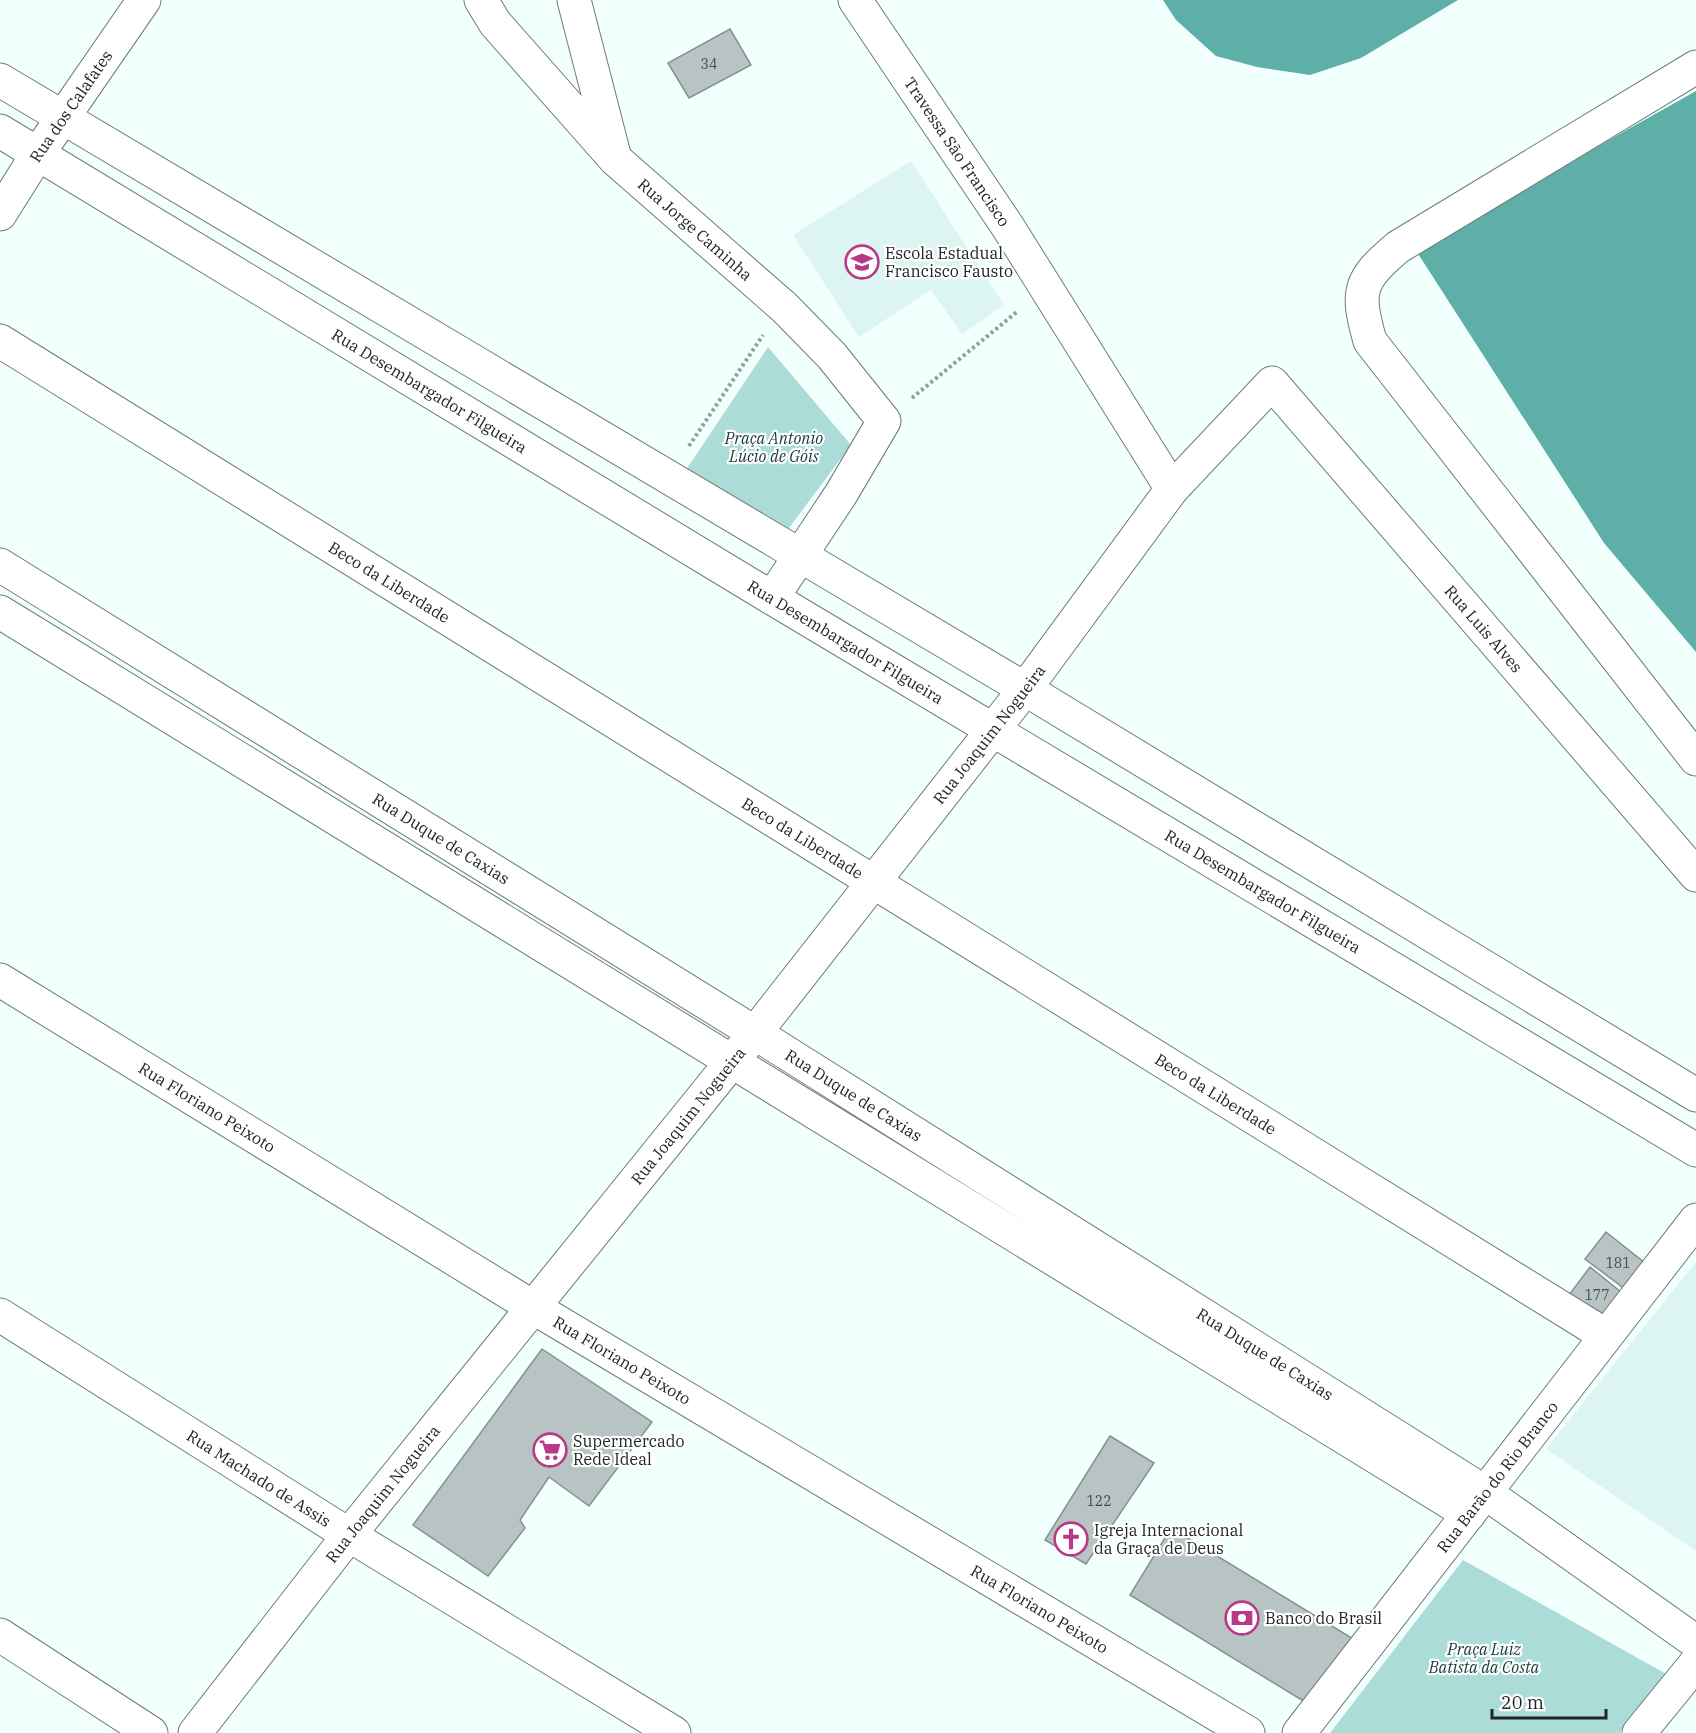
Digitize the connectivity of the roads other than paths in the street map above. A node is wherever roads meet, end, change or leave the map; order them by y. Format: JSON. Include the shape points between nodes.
{"nodes":[{"id":1,"x":144,"y":0,"type":"edge"},
{"id":2,"x":574,"y":0,"type":"edge"},
{"id":3,"x":855,"y":0,"type":"edge"},
{"id":4,"x":488,"y":11,"type":"edge"},
{"id":5,"x":1696,"y":68,"type":"edge"},
{"id":6,"x":0,"y":80,"type":"edge"},
{"id":7,"x":62,"y":117,"type":"junction"},
{"id":8,"x":0,"y":131,"type":"edge"},
{"id":9,"x":37,"y":155,"type":"junction"},
{"id":10,"x":615,"y":159,"type":"junction"},
{"id":11,"x":0,"y":214,"type":"edge"},
{"id":12,"x":0,"y":341,"type":"edge"},
{"id":13,"x":1272,"y":383,"type":"joint"},
{"id":14,"x":668,"y":477,"type":"junction"},
{"id":15,"x":1172,"y":489,"type":"junction"},
{"id":16,"x":642,"y":518,"type":"junction"},
{"id":17,"x":800,"y":555,"type":"junction"},
{"id":18,"x":0,"y":565,"type":"edge"},
{"id":19,"x":772,"y":598,"type":"junction"},
{"id":20,"x":0,"y":612,"type":"edge"},
{"id":21,"x":1025,"y":689,"type":"junction"},
{"id":22,"x":992,"y":731,"type":"junction"},
{"id":23,"x":1696,"y":759,"type":"edge"},
{"id":24,"x":1696,"y":875,"type":"edge"},
{"id":25,"x":872,"y":883,"type":"junction"},
{"id":26,"x":0,"y":980,"type":"edge"},
{"id":27,"x":755,"y":1033,"type":"junction"},
{"id":28,"x":730,"y":1062,"type":"junction"},
{"id":29,"x":1696,"y":1095,"type":"edge"},
{"id":30,"x":1696,"y":1150,"type":"edge"},
{"id":31,"x":1696,"y":1220,"type":"edge"},
{"id":32,"x":531,"y":1306,"type":"junction"},
{"id":33,"x":0,"y":1315,"type":"edge"},
{"id":34,"x":1605,"y":1335,"type":"junction"},
{"id":35,"x":1477,"y":1503,"type":"junction"},
{"id":36,"x":349,"y":1534,"type":"junction"},
{"id":37,"x":0,"y":1635,"type":"edge"},
{"id":38,"x":1696,"y":1642,"type":"edge"},
{"id":39,"x":1696,"y":1663,"type":"edge"},
{"id":40,"x":151,"y":1733,"type":"edge"},
{"id":41,"x":195,"y":1733,"type":"edge"},
{"id":42,"x":674,"y":1733,"type":"edge"},
{"id":43,"x":1248,"y":1733,"type":"edge"},
{"id":44,"x":1299,"y":1733,"type":"edge"},
{"id":45,"x":1640,"y":1733,"type":"edge"}],
"edges":[{"from":1,"to":7,"type":"street","name":"Rua dos Calafates"},
{"from":2,"to":10,"type":"street"},
{"from":3,"to":15,"type":"street","name":"Travessa São Francisco","via":[[1044,285]]},
{"from":4,"to":10,"type":"street","name":"Rua Jorge Caminha"},
{"from":5,"to":23,"type":"street","via":[[1398,247],[1373,269],[1362,290],[1362,312],[1370,341]]},
{"from":6,"to":7,"type":"street"},
{"from":7,"to":9,"type":"street","name":"Rua dos Calafates"},
{"from":7,"to":14,"type":"street"},
{"from":8,"to":9,"type":"street","name":"Rua Desembargador Filgueira"},
{"from":9,"to":11,"type":"street","name":"Rua dos Calafates"},
{"from":9,"to":16,"type":"street","name":"Rua Desembargador Filgueira"},
{"from":10,"to":17,"type":"street","name":"Rua Jorge Caminha","via":[[785,308],[832,356],[884,421]]},
{"from":12,"to":25,"type":"street","name":"Beco da Liberdade"},
{"from":13,"to":15,"type":"street","name":"Rua Joaquim Nogueira"},
{"from":13,"to":24,"type":"street","name":"Rua Luis Alves"},
{"from":14,"to":16,"type":"street"},
{"from":14,"to":17,"type":"street"},
{"from":15,"to":21,"type":"street","name":"Rua Joaquim Nogueira"},
{"from":16,"to":19,"type":"street","name":"Rua Desembargador Filgueira"},
{"from":17,"to":19,"type":"street"},
{"from":17,"to":21,"type":"street"},
{"from":18,"to":27,"type":"street","name":"Rua Duque de Caxias"},
{"from":19,"to":22,"type":"street","name":"Rua Desembargador Filgueira"},
{"from":20,"to":28,"type":"street","name":"Rua Duque de Caxias"},
{"from":21,"to":22,"type":"street","name":"Rua Joaquim Nogueira"},
{"from":21,"to":29,"type":"street"},
{"from":22,"to":25,"type":"street","name":"Rua Joaquim Nogueira"},
{"from":22,"to":30,"type":"street","name":"Rua Desembargador Filgueira"},
{"from":25,"to":27,"type":"street","name":"Rua Joaquim Nogueira"},
{"from":25,"to":34,"type":"street","name":"Beco da Liberdade"},
{"from":26,"to":32,"type":"street","name":"Rua Floriano Peixoto"},
{"from":27,"to":28,"type":"street","name":"Rua Joaquim Nogueira"},
{"from":27,"to":35,"type":"street","name":"Rua Duque de Caxias"},
{"from":28,"to":32,"type":"street","name":"Rua Joaquim Nogueira"},
{"from":28,"to":35,"type":"street","name":"Rua Duque de Caxias"},
{"from":31,"to":34,"type":"street","name":"Rua Barão do Rio Branco"},
{"from":32,"to":36,"type":"street","name":"Rua Joaquim Nogueira"},
{"from":32,"to":43,"type":"street","name":"Rua Floriano Peixoto"},
{"from":33,"to":36,"type":"street","name":"Rua Machado de Assis"},
{"from":34,"to":35,"type":"street","name":"Rua Barão do Rio Branco"},
{"from":35,"to":38,"type":"street","name":"Rua Duque de Caxias"},
{"from":35,"to":44,"type":"street","name":"Rua Barão do Rio Branco"},
{"from":36,"to":41,"type":"street","name":"Rua Joaquim Nogueira"},
{"from":36,"to":42,"type":"street","name":"Rua Machado de Assis"},
{"from":37,"to":40,"type":"street"},
{"from":39,"to":45,"type":"street"}]}
